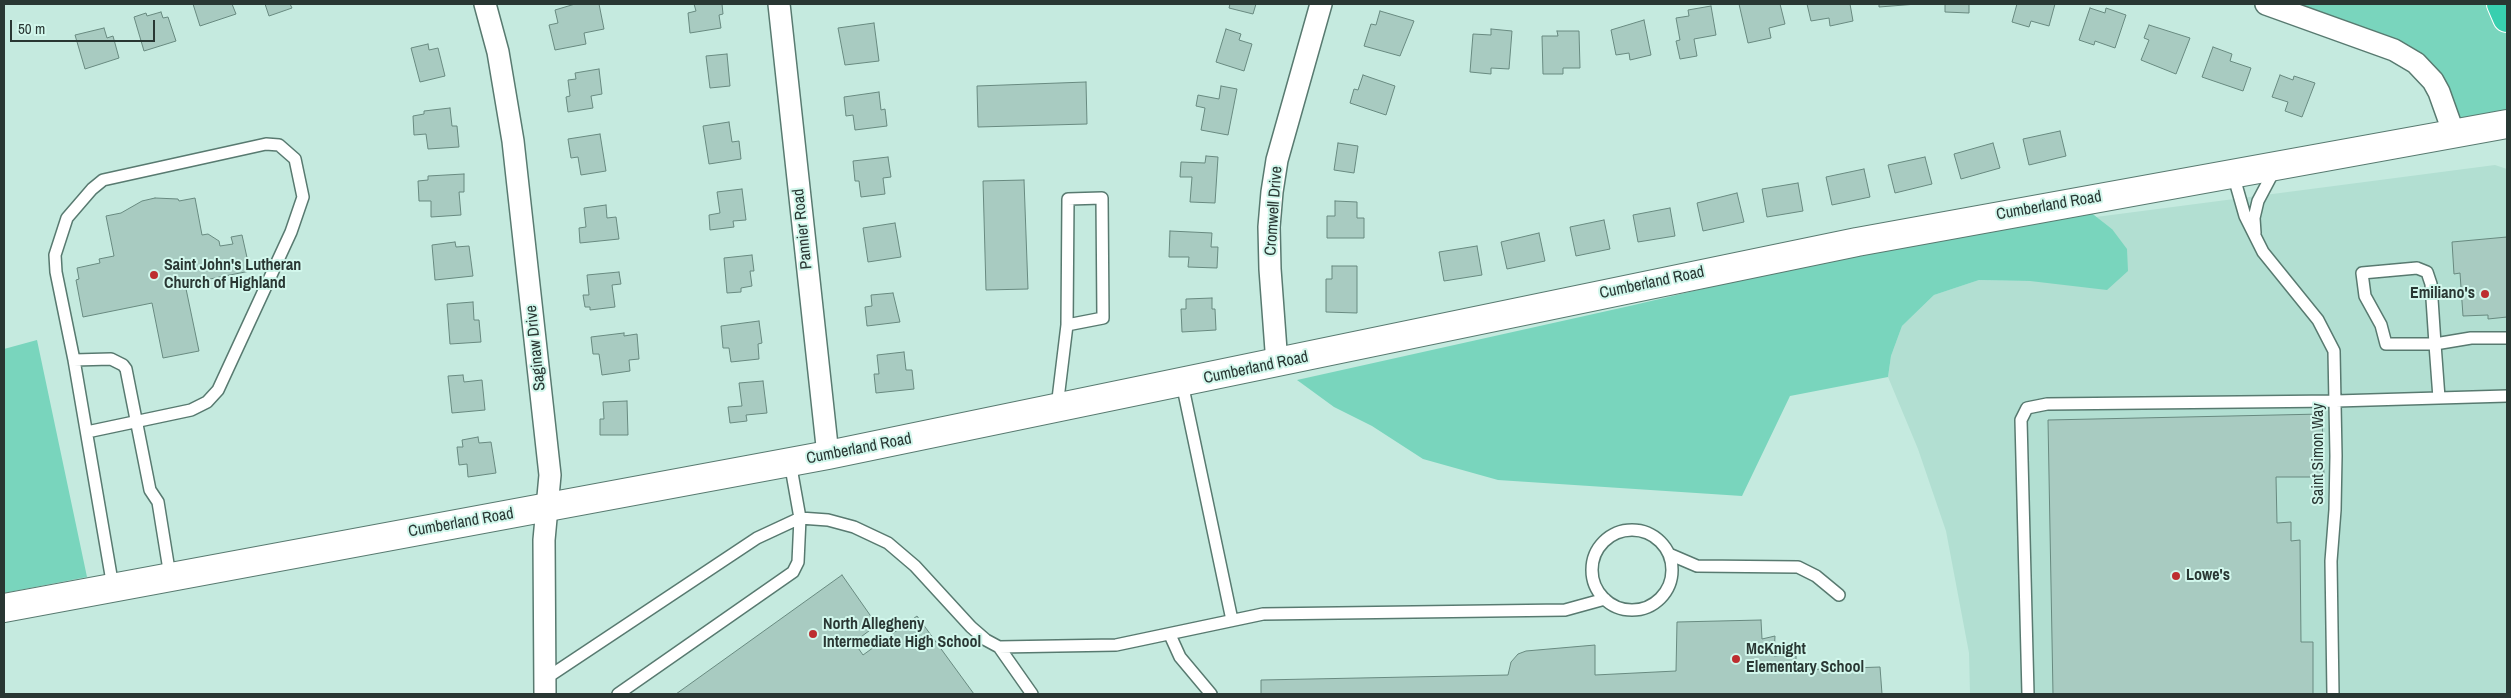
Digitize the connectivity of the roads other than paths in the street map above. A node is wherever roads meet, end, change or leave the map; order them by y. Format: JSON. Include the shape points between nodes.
{"nodes":[{"id":1,"x":485,"y":4,"type":"edge"},
{"id":2,"x":779,"y":4,"type":"edge"},
{"id":3,"x":1321,"y":4,"type":"edge"},
{"id":4,"x":2266,"y":4,"type":"edge"},
{"id":5,"x":2501,"y":4,"type":"edge"},
{"id":6,"x":2507,"y":18,"type":"edge"},
{"id":7,"x":2507,"y":124,"type":"edge"},
{"id":8,"x":2454,"y":134,"type":"junction"},
{"id":9,"x":2276,"y":166,"type":"junction"},
{"id":10,"x":2233,"y":174,"type":"junction"},
{"id":11,"x":2256,"y":240,"type":"junction"},
{"id":12,"x":1067,"y":325,"type":"junction"},
{"id":13,"x":2507,"y":338,"type":"edge"},
{"id":14,"x":2435,"y":344,"type":"junction"},
{"id":15,"x":74,"y":360,"type":"junction"},
{"id":16,"x":1277,"y":364,"type":"junction"},
{"id":17,"x":1182,"y":383,"type":"junction"},
{"id":18,"x":2507,"y":396,"type":"edge"},
{"id":19,"x":2439,"y":398,"type":"junction"},
{"id":20,"x":2336,"y":401,"type":"junction"},
{"id":21,"x":1057,"y":408,"type":"junction"},
{"id":22,"x":137,"y":421,"type":"junction"},
{"id":23,"x":86,"y":432,"type":"junction"},
{"id":24,"x":828,"y":455,"type":"junction"},
{"id":25,"x":790,"y":462,"type":"junction"},
{"id":26,"x":549,"y":508,"type":"junction"},
{"id":27,"x":800,"y":518,"type":"junction"},
{"id":28,"x":1669,"y":554,"type":"junction"},
{"id":29,"x":170,"y":576,"type":"junction"},
{"id":30,"x":113,"y":587,"type":"junction"},
{"id":31,"x":1839,"y":594,"type":"dead end"},
{"id":32,"x":1605,"y":599,"type":"junction"},
{"id":33,"x":4,"y":608,"type":"edge"},
{"id":34,"x":1232,"y":620,"type":"junction"},
{"id":35,"x":1170,"y":635,"type":"junction"},
{"id":36,"x":999,"y":647,"type":"junction"},
{"id":37,"x":545,"y":687,"type":"edge"},
{"id":38,"x":618,"y":694,"type":"edge"},
{"id":39,"x":1032,"y":694,"type":"edge"},
{"id":40,"x":1211,"y":694,"type":"edge"},
{"id":41,"x":2028,"y":694,"type":"edge"},
{"id":42,"x":2333,"y":694,"type":"edge"}],
"edges":[{"from":1,"to":26,"type":"street","name":"Saginaw Drive","via":[[498,52],[514,141],[550,475]]},
{"from":2,"to":24,"type":"street","name":"Pannier Road"},
{"from":3,"to":16,"type":"street","name":"Cromwell Drive","via":[[1277,160],[1272,192],[1270,269]]},
{"from":4,"to":8,"type":"street","via":[[2394,50],[2410,59],[2433,81]]},
{"from":5,"to":6,"type":"highway"},
{"from":7,"to":8,"type":"main road","name":"Cumberland Road"},
{"from":8,"to":9,"type":"main road","name":"Cumberland Road"},
{"from":9,"to":10,"type":"main road","name":"Cumberland Road"},
{"from":9,"to":11,"type":"lane","name":"Saint Simon Way","via":[[2258,201],[2254,218]]},
{"from":10,"to":11,"type":"lane","name":"Saint Simon Way","via":[[2243,211]]},
{"from":10,"to":16,"type":"main road","name":"Cumberland Road","via":[[2076,200],[1730,267]]},
{"from":11,"to":20,"type":"lane","name":"Saint Simon Way","via":[[2325,330],[2334,351]]},
{"from":12,"to":12,"type":"lane","via":[[1068,199],[1102,198],[1103,318]]},
{"from":12,"to":21,"type":"lane"},
{"from":13,"to":14,"type":"lane","via":[[2471,338]]},
{"from":14,"to":14,"type":"lane","via":[[2431,284],[2427,272],[2416,268],[2362,273],[2365,296],[2381,325],[2386,344]]},
{"from":14,"to":19,"type":"lane"},
{"from":15,"to":22,"type":"lane","via":[[111,359],[124,365]]},
{"from":15,"to":22,"type":"lane","via":[[55,255],[67,218],[92,189],[103,180],[116,176],[266,144],[279,145],[289,152],[295,159],[303,197],[291,232],[218,390],[207,402],[191,410]]},
{"from":15,"to":23,"type":"lane"},
{"from":16,"to":17,"type":"main road","name":"Cumberland Road"},
{"from":17,"to":21,"type":"main road","name":"Cumberland Road"},
{"from":17,"to":34,"type":"lane"},
{"from":18,"to":19,"type":"lane"},
{"from":19,"to":20,"type":"lane"},
{"from":20,"to":41,"type":"lane","via":[[2047,404],[2027,408],[2022,420]]},
{"from":20,"to":42,"type":"lane","name":"Saint Simon Way","via":[[2331,561]]},
{"from":21,"to":24,"type":"main road","name":"Cumberland Road"},
{"from":22,"to":23,"type":"lane"},
{"from":22,"to":29,"type":"lane","via":[[150,490],[158,502]]},
{"from":23,"to":30,"type":"lane"},
{"from":24,"to":25,"type":"main road","name":"Cumberland Road"},
{"from":25,"to":26,"type":"main road","name":"Cumberland Road"},
{"from":25,"to":27,"type":"lane"},
{"from":26,"to":29,"type":"main road","name":"Cumberland Road"},
{"from":26,"to":37,"type":"street","name":"Saginaw Drive","via":[[544,540]]},
{"from":27,"to":36,"type":"lane","via":[[854,526],[888,543],[915,566],[971,627]]},
{"from":27,"to":37,"type":"lane","via":[[757,538]]},
{"from":27,"to":38,"type":"lane","via":[[798,562],[793,572]]},
{"from":28,"to":31,"type":"lane","via":[[1697,566],[1798,567]]},
{"from":28,"to":32,"type":"lane","via":[[1670,582],[1664,594],[1651,605],[1626,610]]},
{"from":28,"to":32,"type":"lane","via":[[1659,540],[1646,533],[1631,530],[1618,532],[1606,539],[1593,562],[1592,576]]},
{"from":29,"to":30,"type":"main road","name":"Cumberland Road"},
{"from":30,"to":33,"type":"main road","name":"Cumberland Road"},
{"from":32,"to":34,"type":"lane","via":[[1565,610],[1264,614]]},
{"from":34,"to":35,"type":"lane"},
{"from":35,"to":36,"type":"lane","via":[[1116,645]]},
{"from":35,"to":40,"type":"lane","via":[[1180,657]]},
{"from":36,"to":39,"type":"lane"}]}
